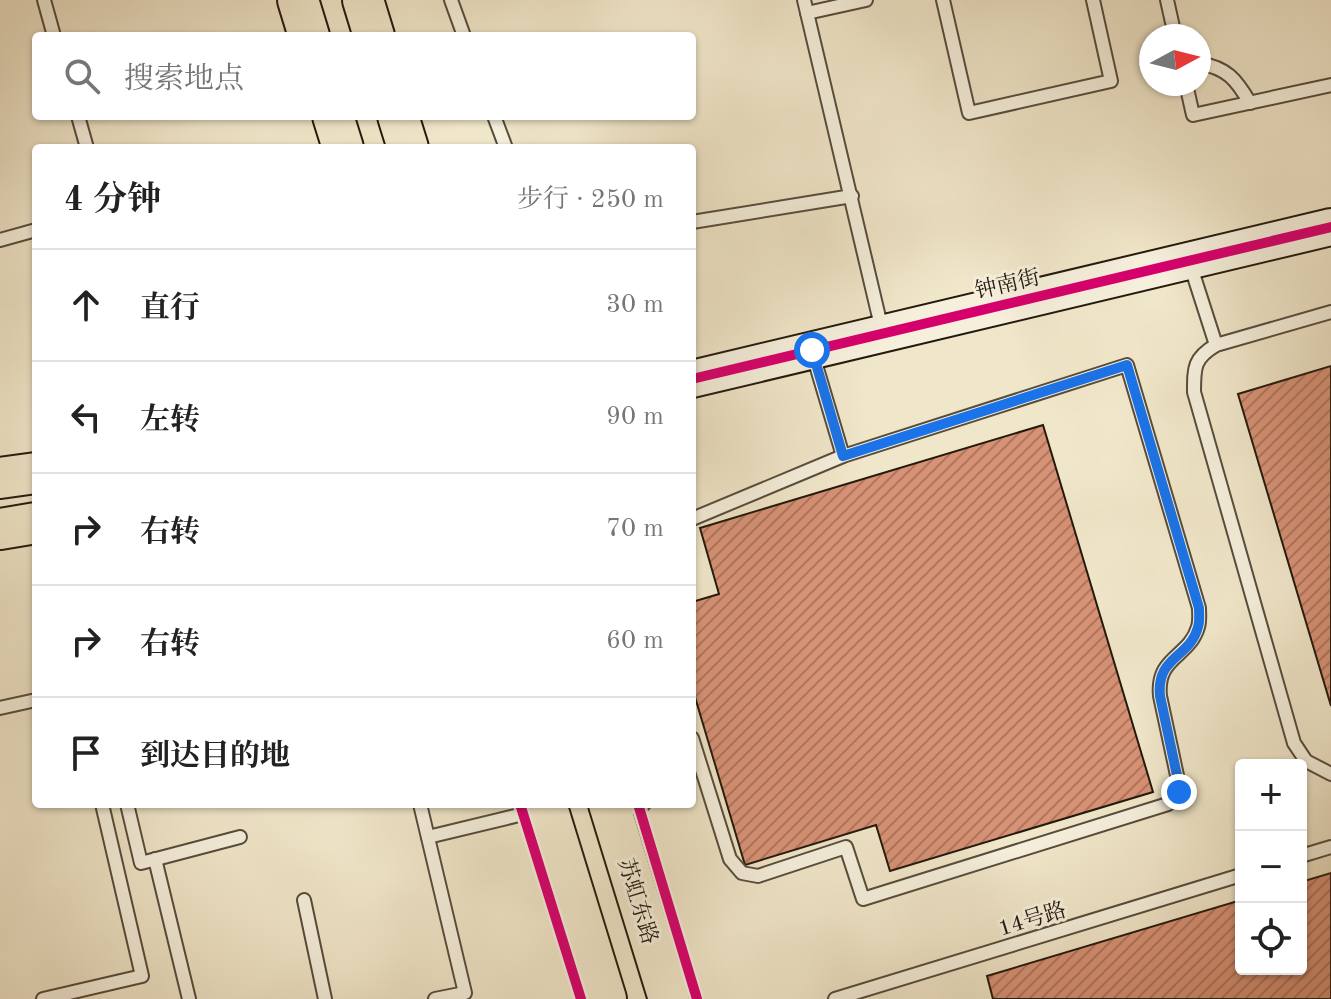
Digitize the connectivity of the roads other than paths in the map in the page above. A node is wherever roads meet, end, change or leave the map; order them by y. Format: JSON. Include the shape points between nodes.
{"nodes":[{"id":1,"x":44,"y":0,"type":"edge"},
{"id":2,"x":298,"y":0,"type":"edge"},
{"id":3,"x":363,"y":0,"type":"edge"},
{"id":4,"x":451,"y":0,"type":"edge"},
{"id":5,"x":866,"y":0,"type":"edge"},
{"id":6,"x":943,"y":0,"type":"edge"},
{"id":7,"x":1093,"y":0,"type":"edge"},
{"id":8,"x":1167,"y":0,"type":"edge"},
{"id":9,"x":806,"y":7,"type":"edge"},
{"id":10,"x":1172,"y":24,"type":"edge"},
{"id":11,"x":53,"y":32,"type":"edge"},
{"id":12,"x":308,"y":32,"type":"edge"},
{"id":13,"x":373,"y":32,"type":"edge"},
{"id":14,"x":463,"y":32,"type":"edge"},
{"id":15,"x":1211,"y":66,"type":"edge"},
{"id":16,"x":1331,"y":85,"type":"edge"},
{"id":17,"x":1189,"y":96,"type":"edge"},
{"id":18,"x":1250,"y":103,"type":"junction"},
{"id":19,"x":79,"y":120,"type":"edge"},
{"id":20,"x":334,"y":120,"type":"edge"},
{"id":21,"x":399,"y":120,"type":"edge"},
{"id":22,"x":496,"y":120,"type":"edge"},
{"id":23,"x":86,"y":144,"type":"edge"},
{"id":24,"x":342,"y":144,"type":"edge"},
{"id":25,"x":407,"y":144,"type":"edge"},
{"id":26,"x":504,"y":144,"type":"edge"},
{"id":27,"x":852,"y":196,"type":"junction"},
{"id":28,"x":696,"y":221,"type":"edge"},
{"id":29,"x":1331,"y":227,"type":"edge"},
{"id":30,"x":32,"y":231,"type":"edge"},
{"id":31,"x":0,"y":240,"type":"edge"},
{"id":32,"x":1189,"y":260,"type":"junction"},
{"id":33,"x":1331,"y":312,"type":"edge"},
{"id":34,"x":883,"y":333,"type":"junction"},
{"id":35,"x":1216,"y":345,"type":"junction"},
{"id":36,"x":812,"y":350,"type":"junction"},
{"id":37,"x":696,"y":378,"type":"edge"},
{"id":38,"x":843,"y":456,"type":"junction"},
{"id":39,"x":32,"y":474,"type":"edge"},
{"id":40,"x":0,"y":478,"type":"edge"},
{"id":41,"x":696,"y":517,"type":"edge"},
{"id":42,"x":32,"y":524,"type":"edge"},
{"id":43,"x":0,"y":529,"type":"edge"},
{"id":44,"x":32,"y":701,"type":"edge"},
{"id":45,"x":0,"y":708,"type":"edge"},
{"id":46,"x":696,"y":752,"type":"edge"},
{"id":47,"x":1331,"y":774,"type":"edge"},
{"id":48,"x":705,"y":784,"type":"junction"},
{"id":49,"x":696,"y":787,"type":"edge"},
{"id":50,"x":103,"y":808,"type":"edge"},
{"id":51,"x":128,"y":808,"type":"edge"},
{"id":52,"x":421,"y":808,"type":"edge"},
{"id":53,"x":539,"y":808,"type":"edge"},
{"id":54,"x":548,"y":808,"type":"edge"},
{"id":55,"x":622,"y":808,"type":"edge"},
{"id":56,"x":240,"y":837,"type":"dead end"},
{"id":57,"x":428,"y":837,"type":"junction"},
{"id":58,"x":1331,"y":847,"type":"edge"},
{"id":59,"x":1307,"y":854,"type":"edge"},
{"id":60,"x":155,"y":859,"type":"junction"},
{"id":61,"x":1235,"y":877,"type":"edge"},
{"id":62,"x":304,"y":900,"type":"dead end"},
{"id":63,"x":43,"y":999,"type":"edge"},
{"id":64,"x":189,"y":999,"type":"edge"},
{"id":65,"x":325,"y":999,"type":"edge"},
{"id":66,"x":435,"y":999,"type":"edge"},
{"id":67,"x":606,"y":999,"type":"edge"},
{"id":68,"x":669,"y":999,"type":"edge"},
{"id":69,"x":835,"y":999,"type":"edge"}],
"edges":[{"from":1,"to":11,"type":"lane"},
{"from":2,"to":12,"type":"main road"},
{"from":3,"to":13,"type":"main road"},
{"from":4,"to":14,"type":"lane"},
{"from":5,"to":9,"type":"lane"},
{"from":6,"to":7,"type":"lane","via":[[969,113],[1111,81]]},
{"from":8,"to":10,"type":"lane"},
{"from":9,"to":27,"type":"lane"},
{"from":15,"to":18,"type":"lane","via":[[1238,83]]},
{"from":16,"to":18,"type":"lane"},
{"from":17,"to":18,"type":"lane","via":[[1193,115]]},
{"from":19,"to":23,"type":"lane"},
{"from":20,"to":24,"type":"main road"},
{"from":21,"to":25,"type":"main road"},
{"from":22,"to":26,"type":"lane"},
{"from":27,"to":28,"type":"lane"},
{"from":27,"to":34,"type":"lane"},
{"from":29,"to":32,"type":"street","name":"钟南街"},
{"from":30,"to":31,"type":"lane"},
{"from":32,"to":34,"type":"street","name":"钟南街"},
{"from":32,"to":35,"type":"lane"},
{"from":33,"to":35,"type":"lane"},
{"from":34,"to":36,"type":"street","name":"钟南街"},
{"from":35,"to":47,"type":"lane","via":[[1201,354],[1194,392],[1294,743],[1306,761]]},
{"from":36,"to":37,"type":"street","name":"钟南街"},
{"from":36,"to":38,"type":"lane"},
{"from":38,"to":41,"type":"lane"},
{"from":38,"to":48,"type":"lane","via":[[1127,365],[1199,608],[1199,626],[1190,643],[1165,667],[1158,683],[1179,792],[1168,804],[863,899],[846,847],[758,876],[742,873],[730,859]]},
{"from":39,"to":40,"type":"main road"},
{"from":42,"to":43,"type":"main road"},
{"from":44,"to":45,"type":"lane"},
{"from":46,"to":48,"type":"lane"},
{"from":48,"to":49,"type":"lane"},
{"from":50,"to":63,"type":"lane","via":[[142,976]]},
{"from":51,"to":60,"type":"lane","via":[[141,863]]},
{"from":52,"to":57,"type":"lane"},
{"from":53,"to":57,"type":"lane"},
{"from":54,"to":67,"type":"main road"},
{"from":55,"to":68,"type":"main road","name":"苏虹东路"},
{"from":56,"to":60,"type":"lane"},
{"from":57,"to":66,"type":"lane","via":[[465,993]]},
{"from":58,"to":59,"type":"lane"},
{"from":60,"to":64,"type":"lane"},
{"from":61,"to":69,"type":"lane","name":"14号路"},
{"from":62,"to":65,"type":"lane"}]}
